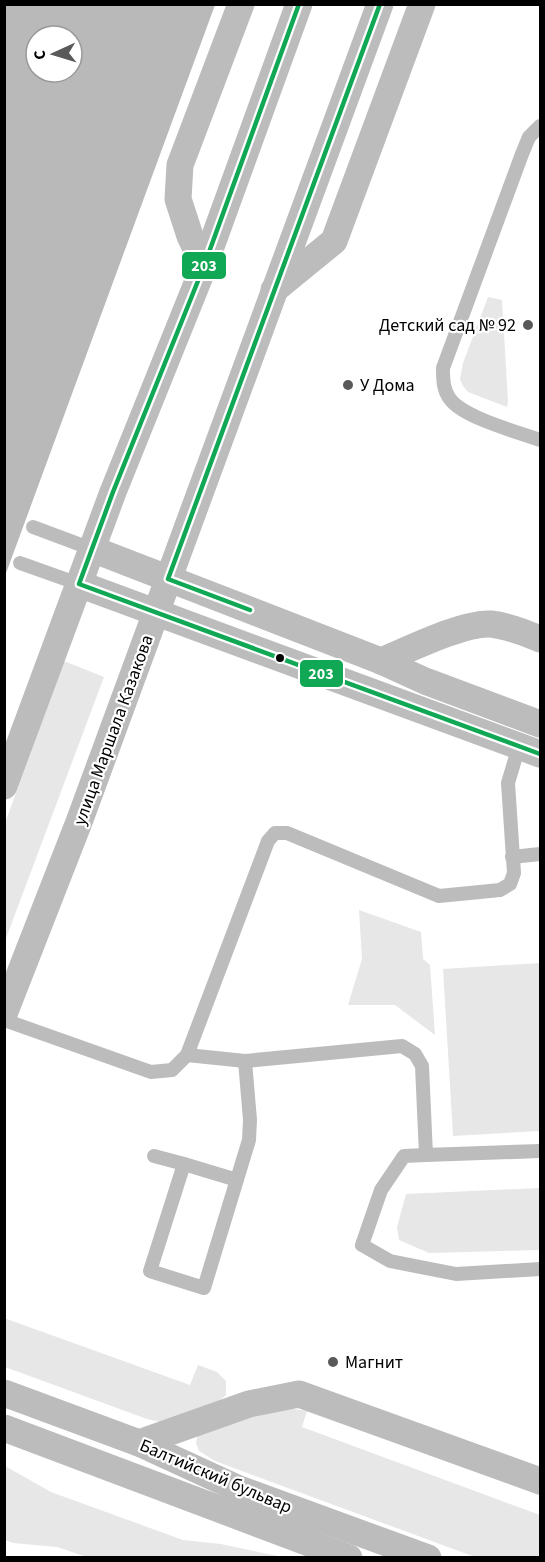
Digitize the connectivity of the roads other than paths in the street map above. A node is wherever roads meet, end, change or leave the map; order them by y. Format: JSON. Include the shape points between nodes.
{"nodes":[{"id":1,"x":241,"y":4,"type":"edge"},
{"id":2,"x":299,"y":4,"type":"edge"},
{"id":3,"x":380,"y":4,"type":"edge"},
{"id":4,"x":422,"y":4,"type":"edge"},
{"id":5,"x":540,"y":126,"type":"edge"},
{"id":6,"x":204,"y":266,"type":"junction"},
{"id":7,"x":273,"y":291,"type":"junction"},
{"id":8,"x":540,"y":440,"type":"edge"},
{"id":9,"x":33,"y":527,"type":"dead end"},
{"id":10,"x":92,"y":549,"type":"junction"},
{"id":11,"x":20,"y":562,"type":"dead end"},
{"id":12,"x":168,"y":579,"type":"junction"},
{"id":13,"x":79,"y":584,"type":"junction"},
{"id":14,"x":156,"y":612,"type":"junction"},
{"id":15,"x":540,"y":639,"type":"edge"},
{"id":16,"x":381,"y":661,"type":"junction"},
{"id":17,"x":540,"y":724,"type":"edge"},
{"id":18,"x":530,"y":750,"type":"edge"},
{"id":19,"x":4,"y":786,"type":"edge"},
{"id":20,"x":540,"y":854,"type":"edge"},
{"id":21,"x":512,"y":857,"type":"junction"},
{"id":22,"x":4,"y":1014,"type":"edge"},
{"id":23,"x":4,"y":1020,"type":"edge"},
{"id":24,"x":187,"y":1055,"type":"junction"},
{"id":25,"x":245,"y":1061,"type":"junction"},
{"id":26,"x":540,"y":1151,"type":"edge"},
{"id":27,"x":426,"y":1155,"type":"junction"},
{"id":28,"x":154,"y":1156,"type":"dead end"},
{"id":29,"x":184,"y":1164,"type":"junction"},
{"id":30,"x":237,"y":1180,"type":"junction"},
{"id":31,"x":540,"y":1269,"type":"edge"},
{"id":32,"x":4,"y":1393,"type":"edge"},
{"id":33,"x":4,"y":1428,"type":"edge"},
{"id":34,"x":138,"y":1443,"type":"junction"},
{"id":35,"x":540,"y":1481,"type":"edge"},
{"id":36,"x":349,"y":1557,"type":"edge"},
{"id":37,"x":428,"y":1557,"type":"edge"}],
"edges":[{"from":1,"to":6,"type":"street","via":[[180,165],[178,200]]},
{"from":2,"to":6,"type":"street"},
{"from":3,"to":7,"type":"street","name":"улица Маршала Казакова"},
{"from":4,"to":7,"type":"street","via":[[334,241]]},
{"from":5,"to":8,"type":"lane","via":[[529,137],[522,154],[443,368],[443,384],[450,399],[463,411]]},
{"from":6,"to":10,"type":"street"},
{"from":7,"to":12,"type":"street","name":"улица Маршала Казакова"},
{"from":9,"to":10,"type":"lane"},
{"from":10,"to":12,"type":"street"},
{"from":10,"to":13,"type":"street"},
{"from":11,"to":13,"type":"lane"},
{"from":12,"to":14,"type":"street","name":"улица Маршала Казакова"},
{"from":12,"to":16,"type":"street"},
{"from":13,"to":14,"type":"street"},
{"from":13,"to":19,"type":"street"},
{"from":14,"to":18,"type":"street"},
{"from":14,"to":22,"type":"street","name":"улица Маршала Казакова"},
{"from":15,"to":16,"type":"street","via":[[512,628],[469,626]]},
{"from":16,"to":17,"type":"street"},
{"from":18,"to":21,"type":"lane","via":[[508,783]]},
{"from":20,"to":21,"type":"lane"},
{"from":21,"to":24,"type":"lane","via":[[514,873],[510,884],[500,890],[439,896],[287,833],[275,833],[268,841]]},
{"from":23,"to":24,"type":"lane","via":[[151,1071],[172,1070]]},
{"from":24,"to":25,"type":"lane"},
{"from":25,"to":27,"type":"lane","via":[[402,1046],[415,1054],[422,1066]]},
{"from":25,"to":30,"type":"lane","via":[[249,1140]]},
{"from":26,"to":27,"type":"lane"},
{"from":27,"to":31,"type":"lane","via":[[404,1155],[381,1190],[362,1245],[390,1261],[456,1274]]},
{"from":28,"to":29,"type":"lane"},
{"from":29,"to":30,"type":"lane"},
{"from":29,"to":30,"type":"lane","via":[[150,1272],[204,1288]]},
{"from":32,"to":34,"type":"street","name":"Балтийский бульвар"},
{"from":33,"to":36,"type":"street","name":"Балтийский бульвар"},
{"from":34,"to":35,"type":"street","via":[[249,1404],[299,1394]]},
{"from":34,"to":37,"type":"street","name":"Балтийский бульвар","via":[[239,1488]]}]}
